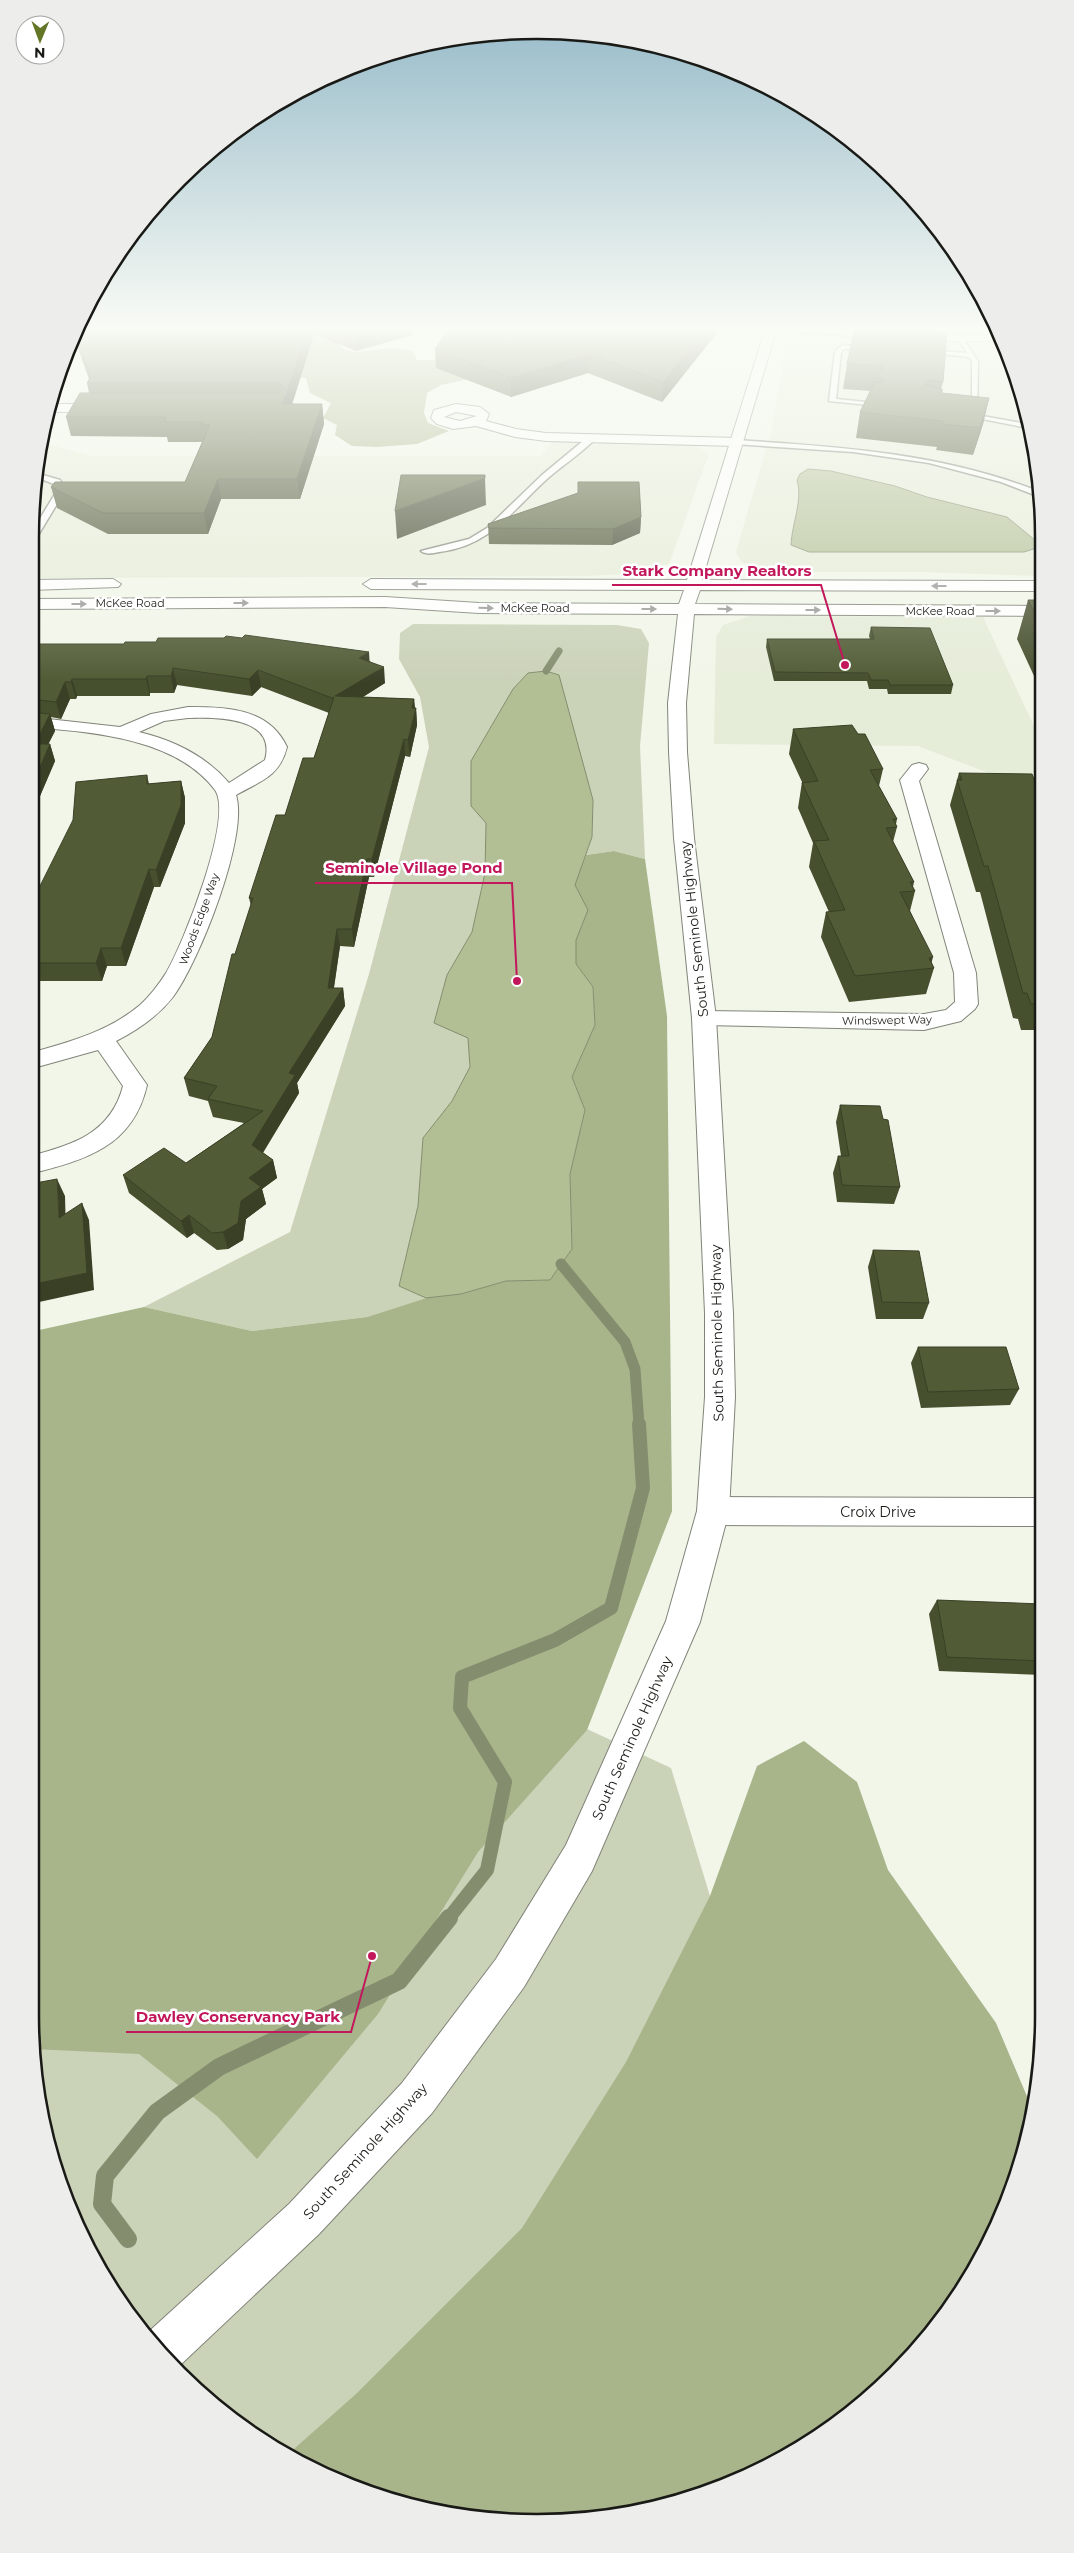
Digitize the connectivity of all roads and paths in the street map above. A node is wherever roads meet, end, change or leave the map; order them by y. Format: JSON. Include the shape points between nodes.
{"nodes":[{"id":1,"x":586,"y":443,"type":"edge"},
{"id":2,"x":737,"y":443,"type":"edge"},
{"id":3,"x":754,"y":443,"type":"edge"},
{"id":4,"x":43,"y":477,"type":"edge"},
{"id":5,"x":1033,"y":492,"type":"edge"},
{"id":6,"x":39,"y":527,"type":"edge"},
{"id":7,"x":425,"y":551,"type":"dead end"},
{"id":8,"x":129,"y":584,"type":"dead end"},
{"id":9,"x":356,"y":584,"type":"dead end"},
{"id":10,"x":693,"y":584,"type":"junction"},
{"id":11,"x":39,"y":585,"type":"edge"},
{"id":12,"x":1035,"y":586,"type":"edge"},
{"id":13,"x":385,"y":602,"type":"junction"},
{"id":14,"x":39,"y":604,"type":"edge"},
{"id":15,"x":686,"y":609,"type":"junction"},
{"id":16,"x":1035,"y":611,"type":"edge"},
{"id":17,"x":39,"y":723,"type":"edge"},
{"id":18,"x":124,"y":733,"type":"junction"},
{"id":19,"x":920,"y":769,"type":"dead end"},
{"id":20,"x":226,"y":793,"type":"junction"},
{"id":21,"x":704,"y":1018,"type":"junction"},
{"id":22,"x":102,"y":1039,"type":"junction"},
{"id":23,"x":39,"y":1058,"type":"edge"},
{"id":24,"x":39,"y":1162,"type":"edge"},
{"id":25,"x":713,"y":1511,"type":"junction"},
{"id":26,"x":1035,"y":1512,"type":"edge"},
{"id":27,"x":165,"y":2348,"type":"edge"}],
"edges":[{"from":1,"to":7,"type":"lane","via":[[490,530],[450,548]]},
{"from":2,"to":10,"type":"street","name":"South Seminole Highway"},
{"from":3,"to":5,"type":"lane","via":[[921,458],[984,474]]},
{"from":4,"to":6,"type":"lane","via":[[57,482],[62,489]]},
{"from":8,"to":11,"type":"street","name":"McKee Road"},
{"from":10,"to":9,"type":"street","name":"McKee Road","one_way":true},
{"from":12,"to":10,"type":"street","name":"McKee Road","one_way":true},
{"from":10,"to":13,"type":"street","via":[[649,592],[468,594]]},
{"from":10,"to":15,"type":"street","name":"South Seminole Highway"},
{"from":14,"to":13,"type":"street","name":"McKee Road","one_way":true},
{"from":13,"to":15,"type":"street","name":"McKee Road","one_way":true,"via":[[479,608]]},
{"from":15,"to":16,"type":"street","name":"McKee Road","one_way":true},
{"from":15,"to":21,"type":"street","name":"South Seminole Highway","via":[[677,702],[678,752]]},
{"from":17,"to":18,"type":"street"},
{"from":18,"to":20,"type":"street","via":[[167,748],[194,762]]},
{"from":18,"to":20,"type":"street","via":[[162,716],[198,712],[255,722],[270,732],[278,747],[274,762]]},
{"from":19,"to":21,"type":"street","name":"Windswept Way","via":[[909,780],[965,973],[967,1004],[953,1016],[924,1022]]},
{"from":20,"to":22,"type":"street","name":"Woods Edge Way","via":[[229,816],[227,840],[186,958],[174,981],[156,1002],[134,1022]]},
{"from":21,"to":25,"type":"street","name":"South Seminole Highway","via":[[719,1313],[720,1396]]},
{"from":22,"to":23,"type":"street","name":"Woods Edge Way"},
{"from":22,"to":24,"type":"street","via":[[135,1085],[133,1102],[120,1123],[86,1147]]},
{"from":25,"to":26,"type":"street","name":"Croix Drive"},
{"from":25,"to":27,"type":"street","name":"South Seminole Highway","via":[[683,1622],[579,1858],[510,1973],[410,2105],[304,2219]]}]}
